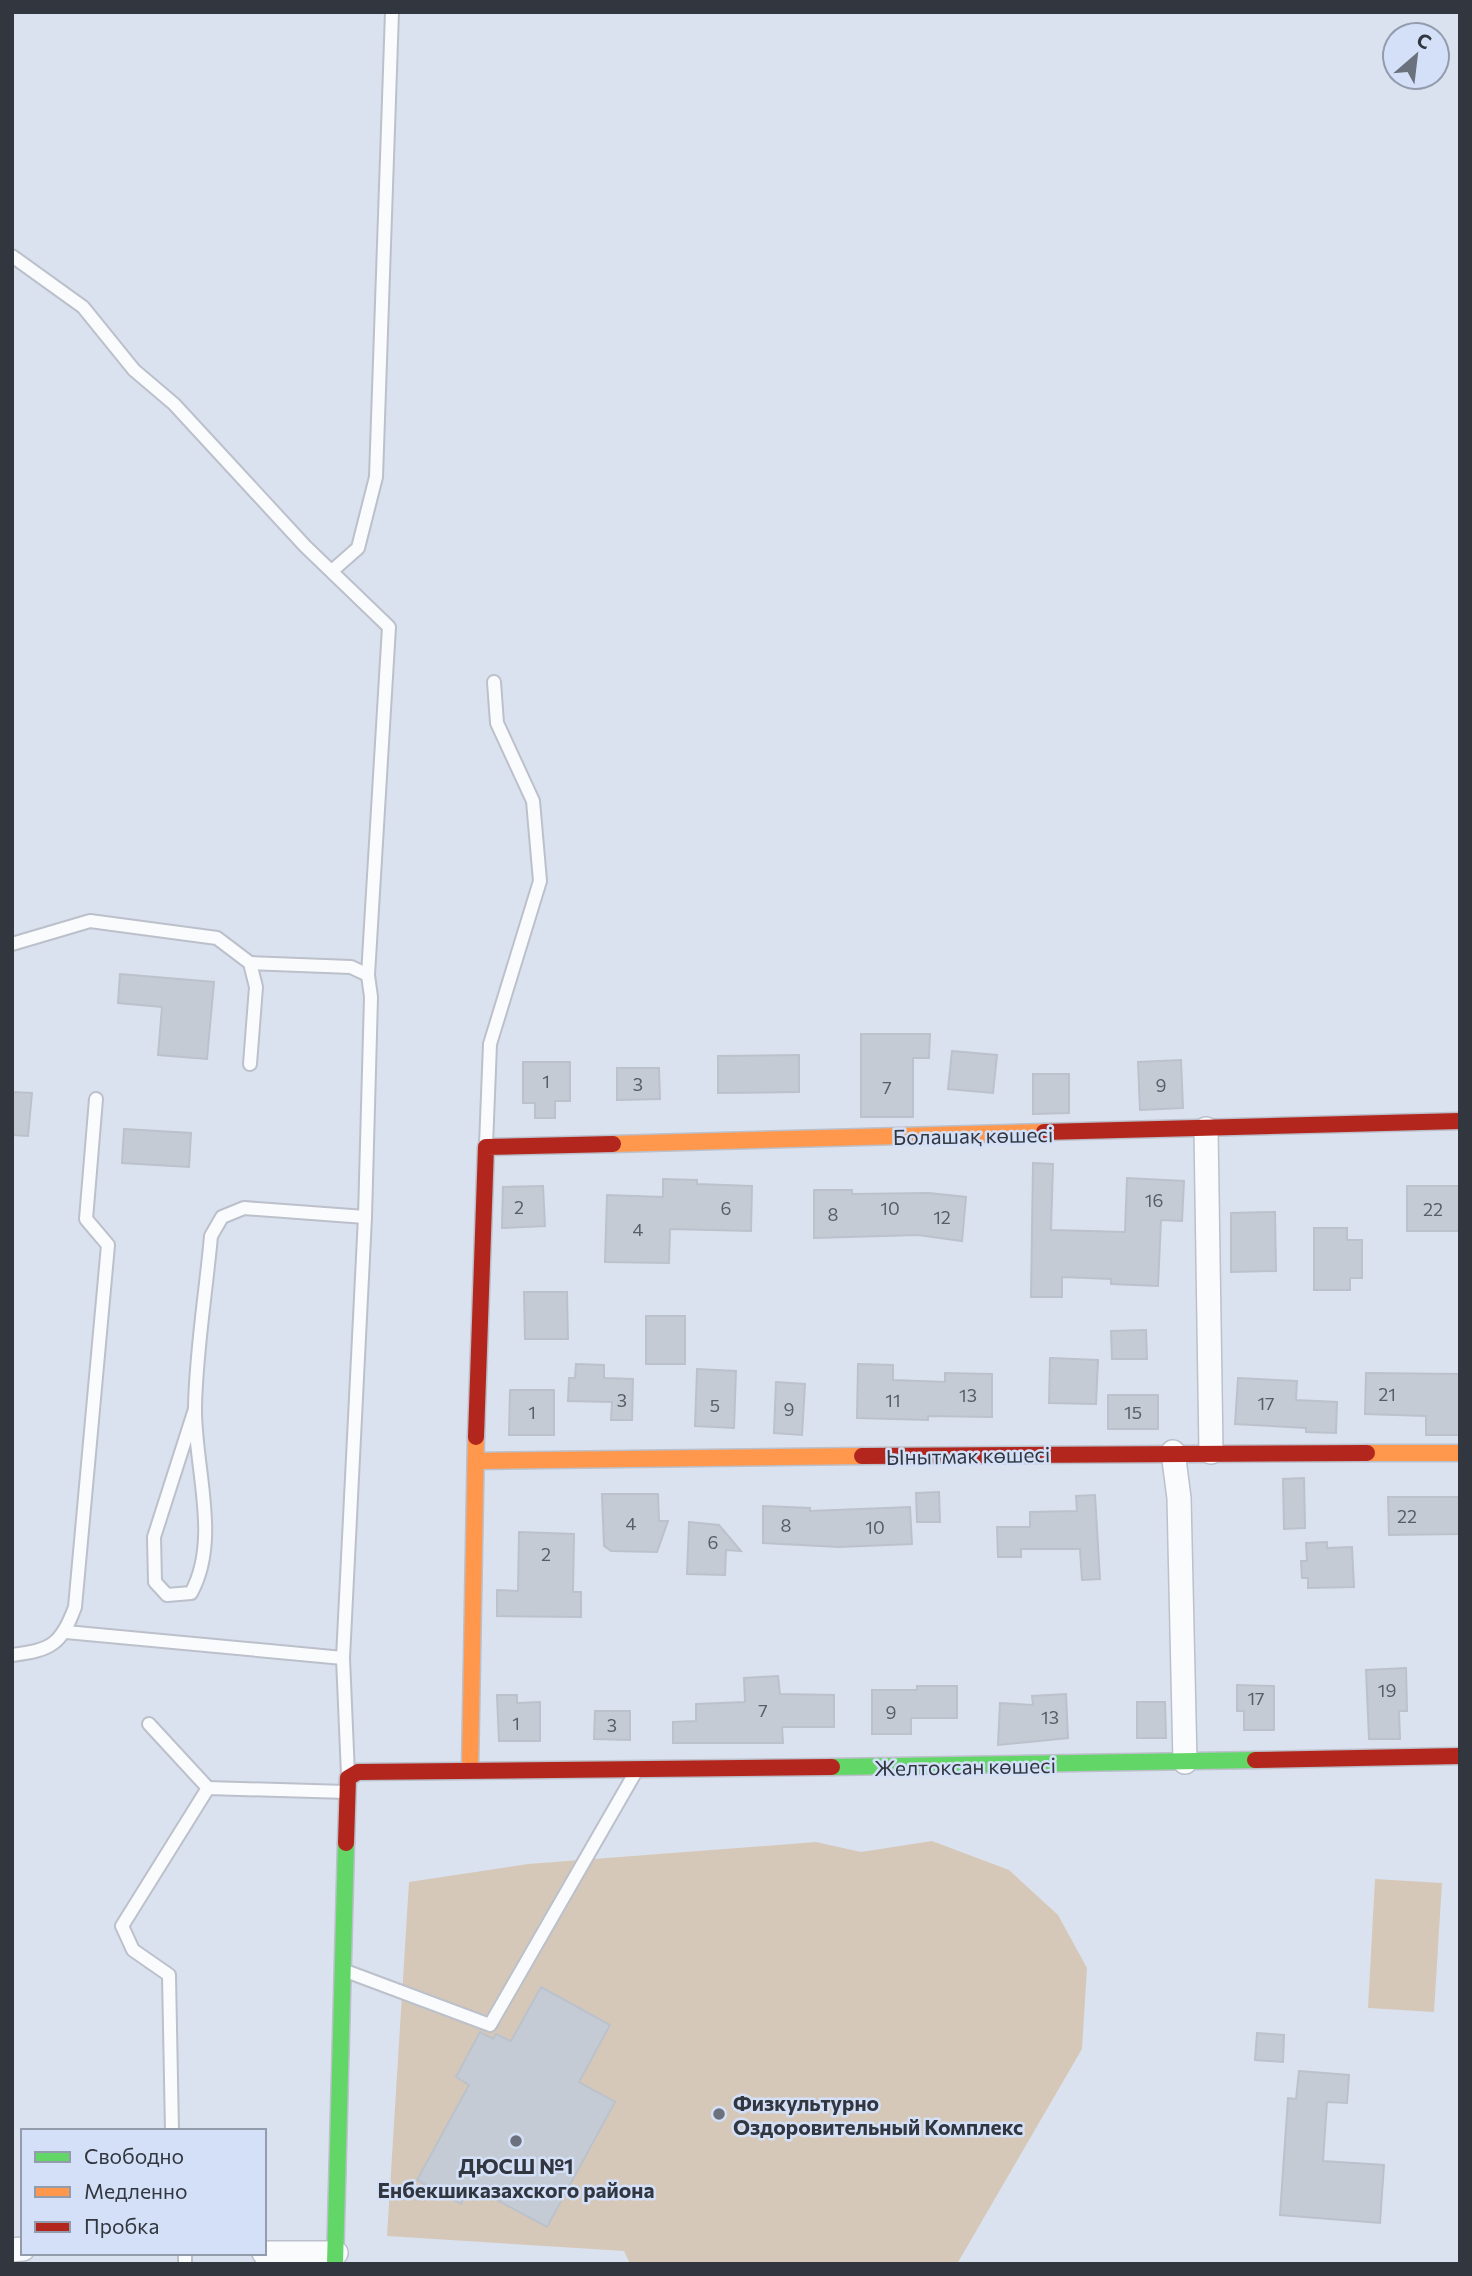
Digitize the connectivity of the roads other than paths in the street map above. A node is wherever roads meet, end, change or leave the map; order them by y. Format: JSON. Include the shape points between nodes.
{"nodes":[{"id":1,"x":392,"y":12,"type":"edge"},
{"id":2,"x":12,"y":256,"type":"edge"},
{"id":3,"x":333,"y":570,"type":"junction"},
{"id":4,"x":495,"y":682,"type":"dead end"},
{"id":5,"x":12,"y":944,"type":"edge"},
{"id":6,"x":250,"y":963,"type":"junction"},
{"id":7,"x":368,"y":975,"type":"junction"},
{"id":8,"x":250,"y":1065,"type":"dead end"},
{"id":9,"x":96,"y":1098,"type":"dead end"},
{"id":10,"x":1460,"y":1121,"type":"edge"},
{"id":11,"x":1206,"y":1129,"type":"junction"},
{"id":12,"x":486,"y":1147,"type":"junction"},
{"id":13,"x":365,"y":1217,"type":"junction"},
{"id":14,"x":195,"y":1409,"type":"junction"},
{"id":15,"x":1173,"y":1452,"type":"junction"},
{"id":16,"x":1211,"y":1452,"type":"junction"},
{"id":17,"x":1460,"y":1452,"type":"edge"},
{"id":18,"x":476,"y":1461,"type":"junction"},
{"id":19,"x":66,"y":1632,"type":"junction"},
{"id":20,"x":12,"y":1655,"type":"edge"},
{"id":21,"x":343,"y":1658,"type":"junction"},
{"id":22,"x":149,"y":1724,"type":"dead end"},
{"id":23,"x":1460,"y":1756,"type":"edge"},
{"id":24,"x":1185,"y":1762,"type":"junction"},
{"id":25,"x":470,"y":1769,"type":"junction"},
{"id":26,"x":635,"y":1771,"type":"junction"},
{"id":27,"x":347,"y":1785,"type":"junction"},
{"id":28,"x":208,"y":1787,"type":"junction"},
{"id":29,"x":343,"y":1970,"type":"junction"},
{"id":30,"x":172,"y":2129,"type":"edge"},
{"id":31,"x":266,"y":2253,"type":"edge"},
{"id":32,"x":336,"y":2259,"type":"edge"}],
"edges":[{"from":1,"to":3,"type":"lane","via":[[376,477],[358,548]]},
{"from":2,"to":3,"type":"lane","via":[[83,307],[134,370],[174,404],[305,546]]},
{"from":3,"to":7,"type":"lane","via":[[389,627]]},
{"from":4,"to":12,"type":"lane","via":[[497,723],[533,802],[540,881],[490,1044]]},
{"from":5,"to":6,"type":"lane","via":[[90,921],[217,938]]},
{"from":6,"to":7,"type":"lane","via":[[351,967]]},
{"from":6,"to":8,"type":"lane","via":[[256,987]]},
{"from":7,"to":13,"type":"lane"},
{"from":9,"to":19,"type":"lane","via":[[86,1219],[108,1245],[75,1607]]},
{"from":10,"to":11,"type":"street","name":"Болашақ көшесі"},
{"from":11,"to":12,"type":"street","name":"Болашақ көшесі"},
{"from":11,"to":16,"type":"street"},
{"from":12,"to":18,"type":"street"},
{"from":13,"to":14,"type":"lane","via":[[244,1208],[222,1217],[212,1236]]},
{"from":13,"to":21,"type":"lane"},
{"from":14,"to":14,"type":"lane","via":[[203,1520],[201,1575],[191,1593],[167,1595],[155,1582],[154,1537]]},
{"from":15,"to":16,"type":"street","name":"Ынытмак көшесі"},
{"from":15,"to":18,"type":"street","name":"Ынытмак көшесі"},
{"from":15,"to":24,"type":"street","via":[[1179,1498]]},
{"from":16,"to":17,"type":"street","name":"Ынытмак көшесі"},
{"from":18,"to":25,"type":"street"},
{"from":19,"to":20,"type":"lane","via":[[45,1651]]},
{"from":19,"to":21,"type":"lane"},
{"from":21,"to":27,"type":"lane"},
{"from":22,"to":28,"type":"lane"},
{"from":23,"to":24,"type":"street","name":"Желтоксан көшесі"},
{"from":24,"to":26,"type":"street","name":"Желтоксан көшесі"},
{"from":25,"to":26,"type":"street","name":"Желтоксан көшесі"},
{"from":25,"to":27,"type":"street","name":"Желтоксан көшесі","via":[[367,1770]]},
{"from":26,"to":29,"type":"lane","via":[[490,2025]]},
{"from":27,"to":28,"type":"lane"},
{"from":27,"to":29,"type":"street"},
{"from":28,"to":30,"type":"lane","via":[[122,1926],[133,1950],[169,1975]]},
{"from":29,"to":32,"type":"street"},
{"from":31,"to":32,"type":"street"}]}
